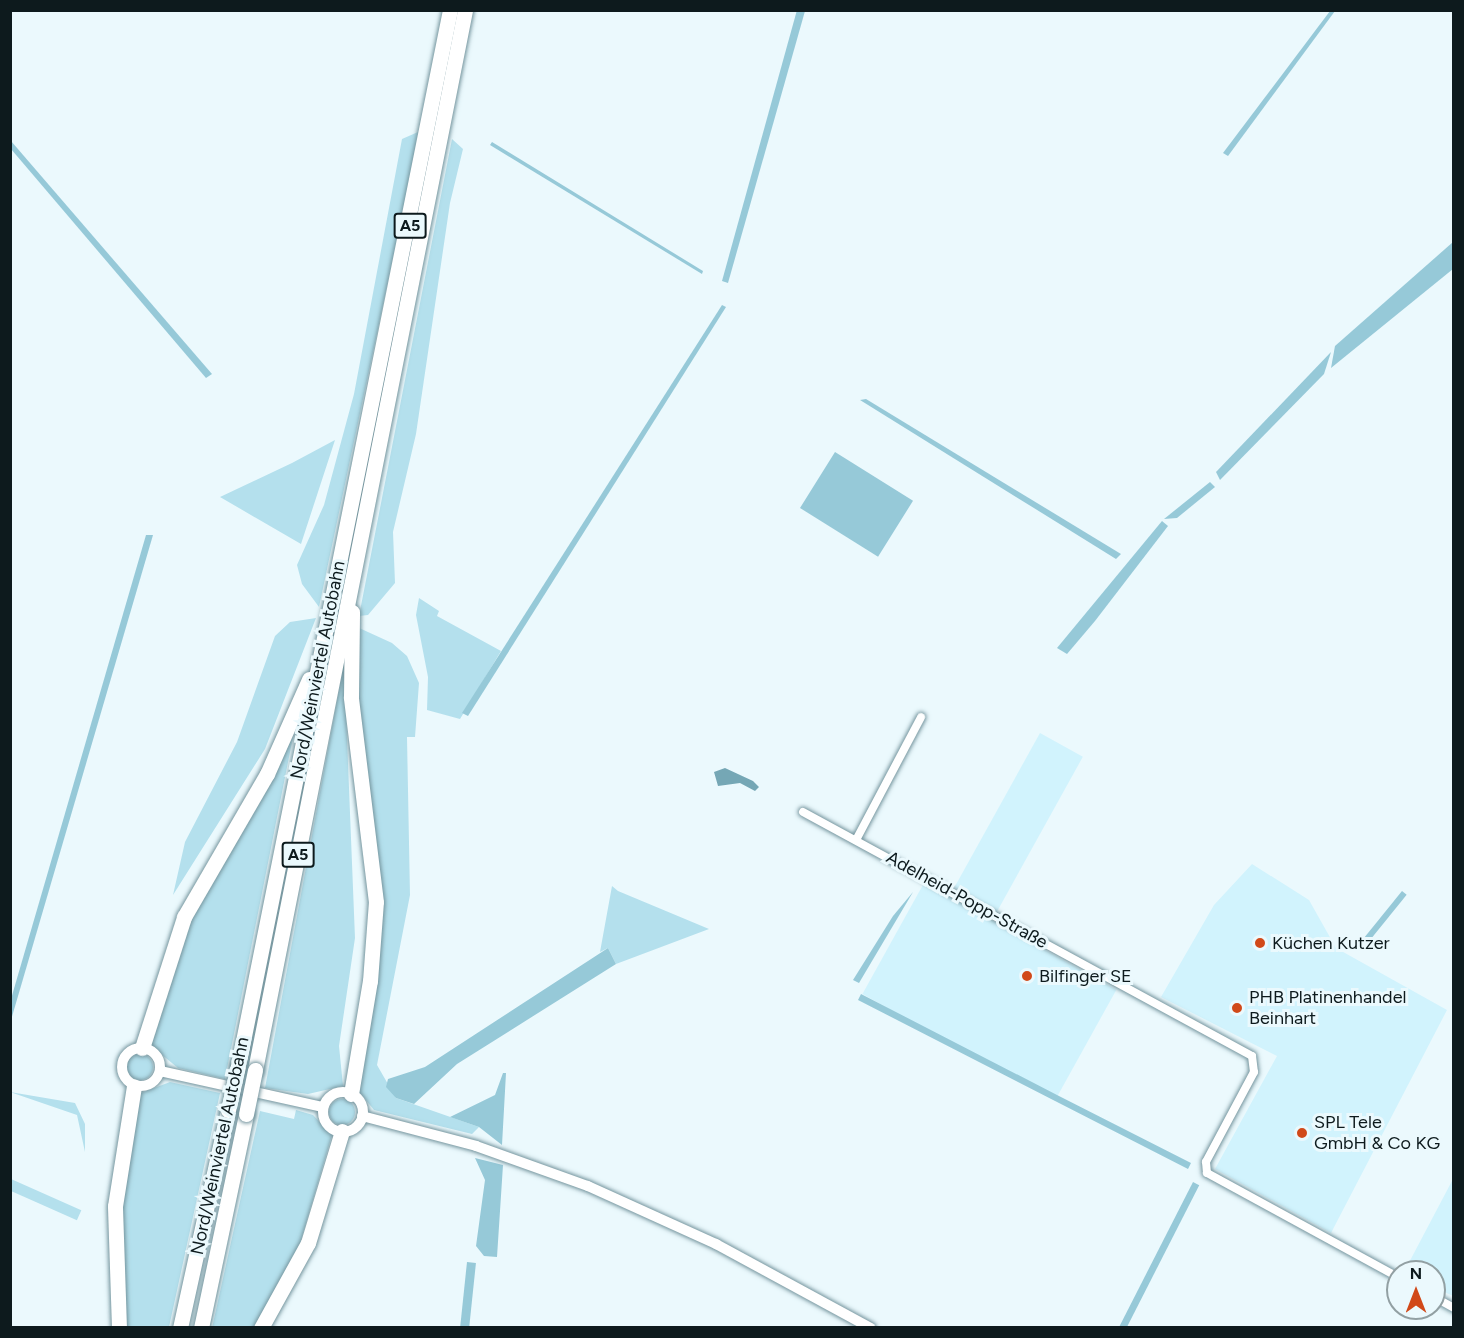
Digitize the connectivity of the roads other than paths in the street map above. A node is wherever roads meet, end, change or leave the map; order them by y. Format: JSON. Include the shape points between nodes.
{"nodes":[{"id":1,"x":450,"y":10,"type":"edge"},
{"id":2,"x":465,"y":10,"type":"edge"},
{"id":3,"x":353,"y":568,"type":"junction"},
{"id":4,"x":320,"y":654,"type":"junction"},
{"id":5,"x":921,"y":717,"type":"dead end"},
{"id":6,"x":803,"y":812,"type":"dead end"},
{"id":7,"x":856,"y":840,"type":"junction"},
{"id":8,"x":142,"y":1048,"type":"junction"},
{"id":9,"x":160,"y":1071,"type":"junction"},
{"id":10,"x":134,"y":1086,"type":"junction"},
{"id":11,"x":351,"y":1094,"type":"junction"},
{"id":12,"x":323,"y":1107,"type":"junction"},
{"id":13,"x":362,"y":1116,"type":"junction"},
{"id":14,"x":342,"y":1131,"type":"junction"},
{"id":15,"x":1386,"y":1271,"type":"edge"},
{"id":16,"x":119,"y":1328,"type":"edge"},
{"id":17,"x":180,"y":1328,"type":"edge"},
{"id":18,"x":201,"y":1328,"type":"edge"},
{"id":19,"x":261,"y":1328,"type":"edge"},
{"id":20,"x":871,"y":1328,"type":"edge"}],
"edges":[{"from":1,"to":4,"type":"highway","name":"Nord/Weinviertel Autobahn","number":"A5"},
{"from":2,"to":3,"type":"highway","name":"Nord/Weinviertel Autobahn","number":"A5"},
{"from":3,"to":11,"type":"highway","via":[[351,697],[376,902],[371,973]]},
{"from":3,"to":18,"type":"highway","name":"Nord/Weinviertel Autobahn","number":"A5","bridge":true},
{"from":4,"to":8,"type":"highway","via":[[267,774],[184,917]]},
{"from":4,"to":17,"type":"highway","name":"Nord/Weinviertel Autobahn","number":"A5","bridge":true,"via":[[238,1066]]},
{"from":5,"to":7,"type":"street"},
{"from":6,"to":7,"type":"street","name":"Adelheid-Popp-Straße"},
{"from":7,"to":15,"type":"street","name":"Adelheid-Popp-Straße","via":[[1255,1061],[1206,1162],[1211,1176]]},
{"from":8,"to":9,"type":"main road","via":[[155,1054]]},
{"from":8,"to":10,"type":"main road","via":[[127,1053],[121,1063],[122,1074]]},
{"from":9,"to":10,"type":"main road","via":[[152,1083]]},
{"from":9,"to":12,"type":"main road"},
{"from":10,"to":16,"type":"highway","via":[[115,1206]]},
{"from":11,"to":12,"type":"main road","via":[[334,1094]]},
{"from":11,"to":13,"type":"main road","via":[[359,1101]]},
{"from":12,"to":14,"type":"main road","via":[[327,1124]]},
{"from":13,"to":14,"type":"main road","via":[[356,1126]]},
{"from":13,"to":20,"type":"main road","via":[[476,1146],[606,1193]]},
{"from":14,"to":19,"type":"highway","via":[[308,1243]]}]}
